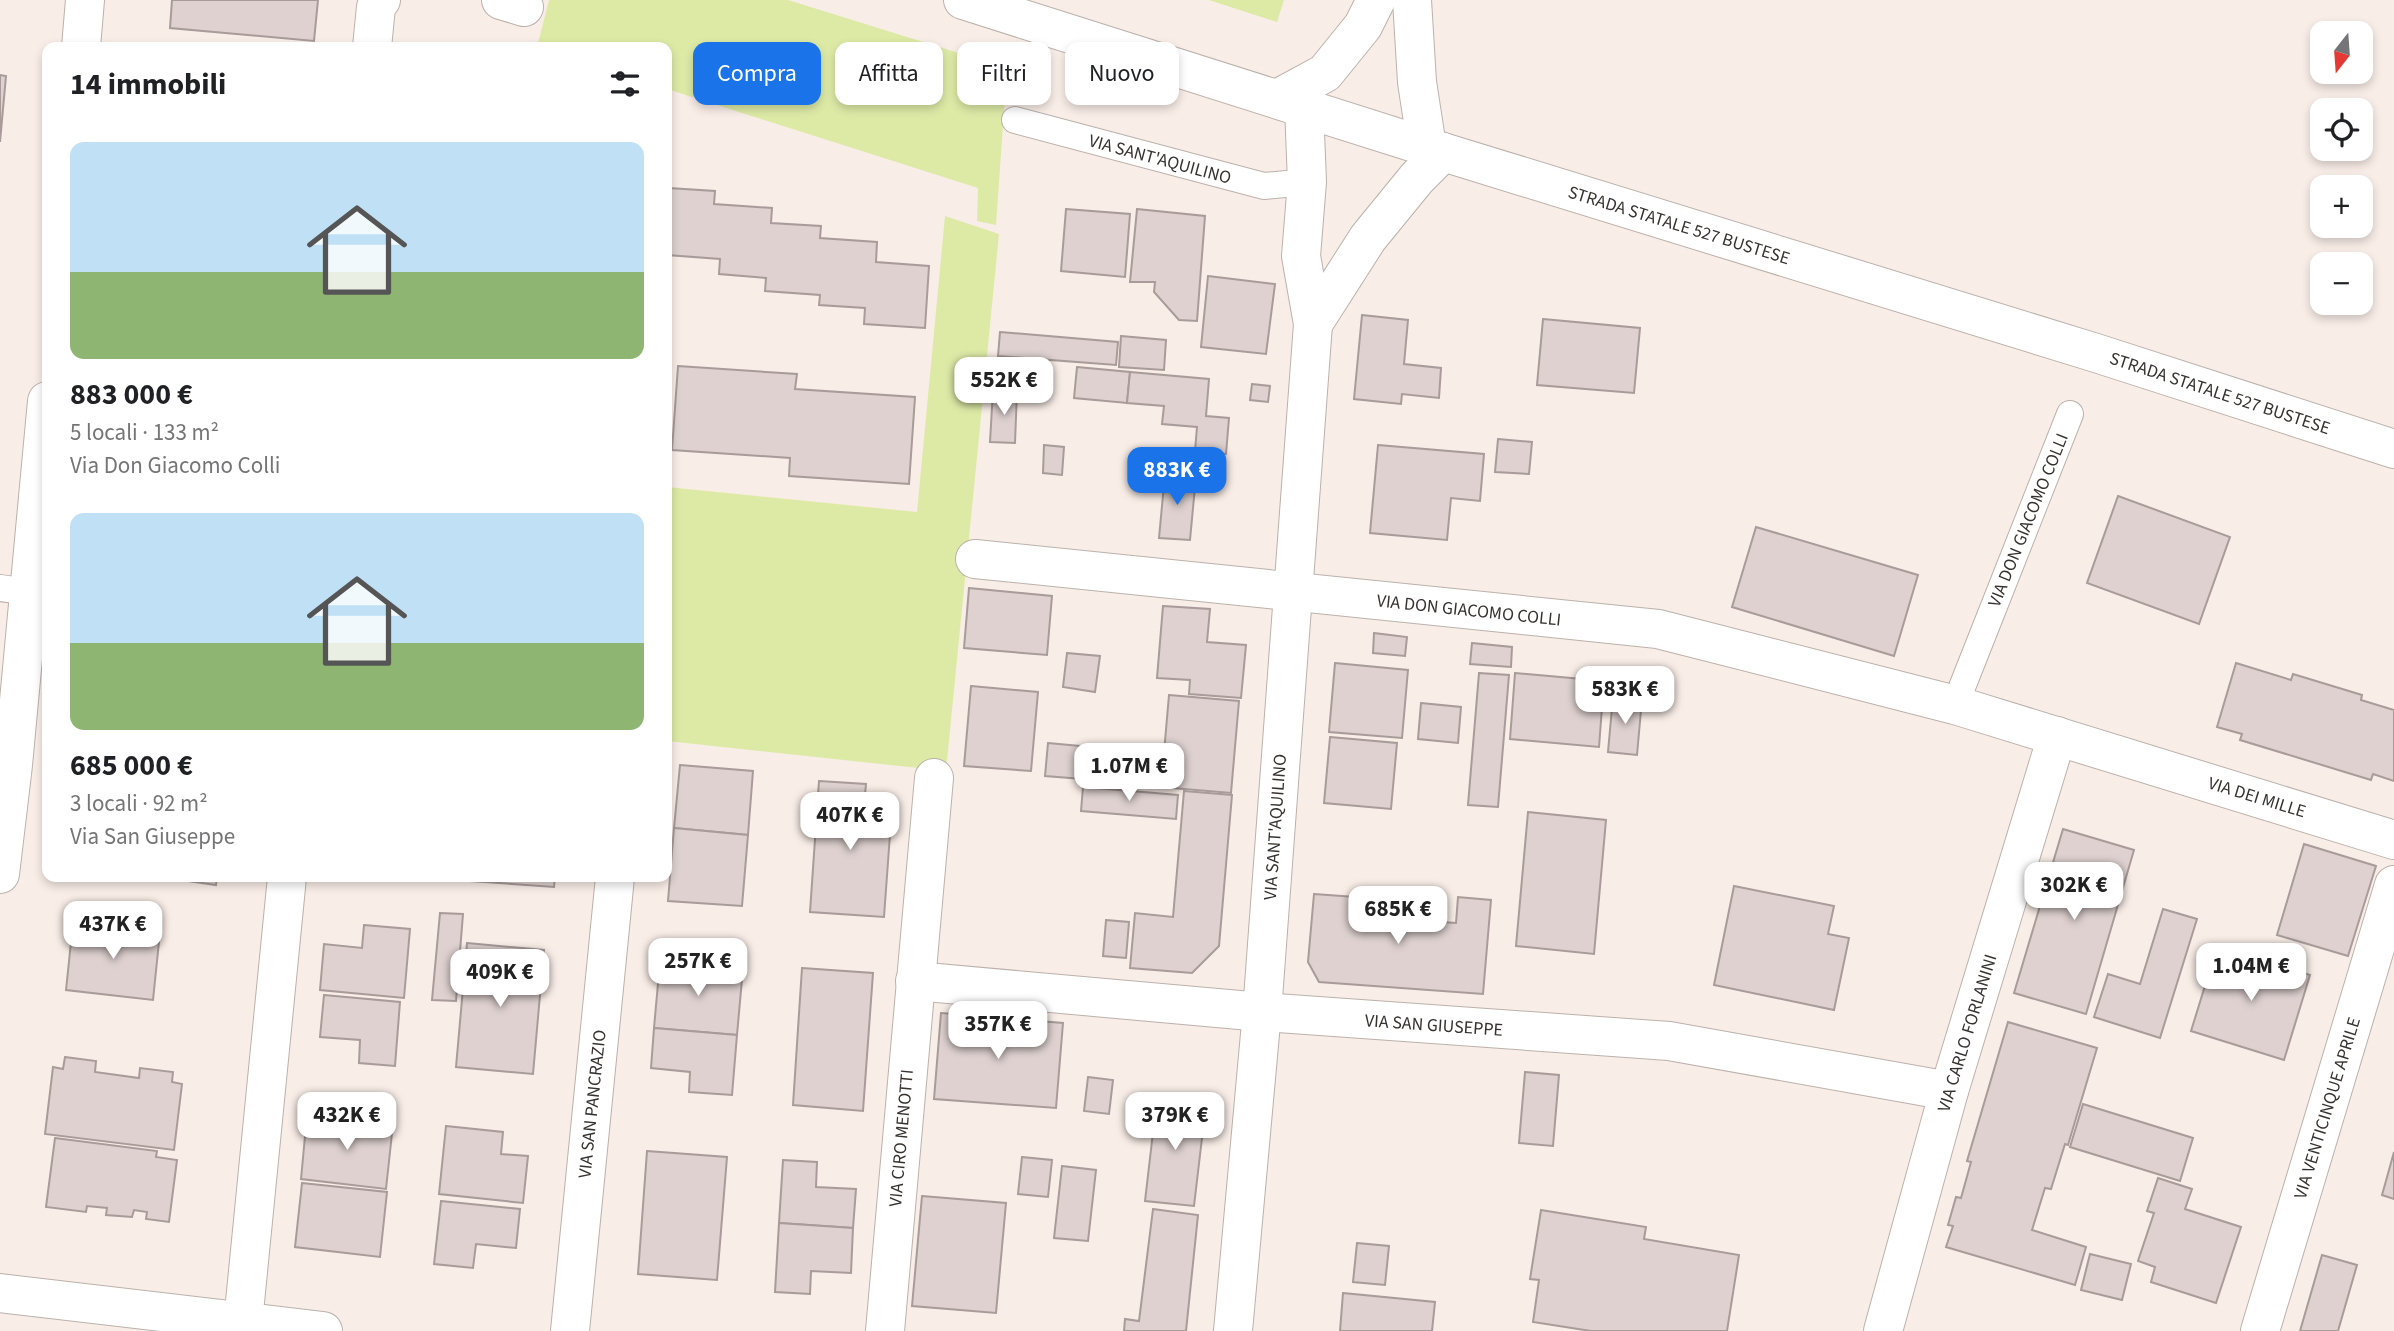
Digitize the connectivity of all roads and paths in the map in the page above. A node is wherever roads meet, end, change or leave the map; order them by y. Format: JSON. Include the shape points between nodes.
{"nodes":[{"id":1,"x":85,"y":0,"type":"edge"},
{"id":2,"x":381,"y":0,"type":"edge"},
{"id":3,"x":963,"y":0,"type":"edge"},
{"id":4,"x":1377,"y":0,"type":"edge"},
{"id":5,"x":1412,"y":0,"type":"edge"},
{"id":6,"x":81,"y":42,"type":"edge"},
{"id":7,"x":372,"y":42,"type":"edge"},
{"id":8,"x":1291,"y":103,"type":"junction"},
{"id":9,"x":1015,"y":120,"type":"dead end"},
{"id":10,"x":1435,"y":149,"type":"junction"},
{"id":11,"x":1307,"y":182,"type":"junction"},
{"id":12,"x":1313,"y":324,"type":"junction"},
{"id":13,"x":2070,"y":414,"type":"dead end"},
{"id":14,"x":42,"y":431,"type":"edge"},
{"id":15,"x":2394,"y":449,"type":"edge"},
{"id":16,"x":975,"y":559,"type":"dead end"},
{"id":17,"x":15,"y":590,"type":"edge"},
{"id":18,"x":1295,"y":591,"type":"junction"},
{"id":19,"x":1955,"y":705,"type":"junction"},
{"id":20,"x":2057,"y":736,"type":"junction"},
{"id":21,"x":2120,"y":755,"type":"joint"},
{"id":22,"x":934,"y":778,"type":"dead end"},
{"id":23,"x":2394,"y":840,"type":"edge"},
{"id":24,"x":0,"y":874,"type":"edge"},
{"id":25,"x":287,"y":882,"type":"edge"},
{"id":26,"x":615,"y":882,"type":"edge"},
{"id":27,"x":2394,"y":885,"type":"edge"},
{"id":28,"x":915,"y":981,"type":"junction"},
{"id":29,"x":1262,"y":1012,"type":"junction"},
{"id":30,"x":1949,"y":1091,"type":"junction"},
{"id":31,"x":0,"y":1293,"type":"edge"},
{"id":32,"x":243,"y":1322,"type":"junction"},
{"id":33,"x":323,"y":1331,"type":"edge"},
{"id":34,"x":570,"y":1331,"type":"edge"},
{"id":35,"x":885,"y":1331,"type":"edge"},
{"id":36,"x":1233,"y":1331,"type":"edge"},
{"id":37,"x":1883,"y":1331,"type":"edge"},
{"id":38,"x":2260,"y":1331,"type":"edge"}],
"edges":[{"from":1,"to":6,"type":"street"},
{"from":2,"to":7,"type":"street","via":[[376,7]]},
{"from":3,"to":8,"type":"street","name":"STRADA STATALE 527 BUSTESE"},
{"from":4,"to":8,"type":"street","via":[[1363,26],[1325,73]]},
{"from":5,"to":10,"type":"street","via":[[1417,82]]},
{"from":8,"to":10,"type":"street","name":"STRADA STATALE 527 BUSTESE"},
{"from":8,"to":11,"type":"street","name":"VIA SANT'AQUILINO"},
{"from":9,"to":11,"type":"lane","name":"VIA SANT'AQUILINO","via":[[1264,186]]},
{"from":10,"to":12,"type":"street","name":"VIA SANT'AQUILINO","via":[[1418,178],[1368,238]]},
{"from":10,"to":15,"type":"street","name":"STRADA STATALE 527 BUSTESE"},
{"from":11,"to":12,"type":"street","name":"VIA SANT'AQUILINO","via":[[1301,256]]},
{"from":12,"to":18,"type":"street","name":"VIA SANT'AQUILINO"},
{"from":13,"to":19,"type":"lane","name":"VIA DON GIACOMO COLLI"},
{"from":14,"to":17,"type":"street"},
{"from":16,"to":18,"type":"street","name":"VIA DON GIACOMO COLLI"},
{"from":17,"to":24,"type":"street"},
{"from":18,"to":19,"type":"street","name":"VIA DON GIACOMO COLLI","via":[[1658,629]]},
{"from":18,"to":29,"type":"street","name":"VIA SANT'AQUILINO"},
{"from":19,"to":20,"type":"street","name":"VIA DON GIACOMO COLLI"},
{"from":20,"to":21,"type":"street","name":"VIA DON GIACOMO COLLI"},
{"from":20,"to":30,"type":"street","name":"VIA CARLO FORLANINI"},
{"from":21,"to":23,"type":"street","name":"VIA DEI MILLE"},
{"from":22,"to":28,"type":"street","name":"VIA CIRO MENOTTI"},
{"from":25,"to":32,"type":"street"},
{"from":26,"to":34,"type":"street","name":"VIA SAN PANCRAZIO"},
{"from":27,"to":38,"type":"street","name":"VIA VENTICINQUE APRILE"},
{"from":28,"to":29,"type":"street","name":"VIA SAN GIUSEPPE"},
{"from":28,"to":35,"type":"street","name":"VIA CIRO MENOTTI"},
{"from":29,"to":30,"type":"street","name":"VIA SAN GIUSEPPE","via":[[1669,1041]]},
{"from":29,"to":36,"type":"street","name":"VIA SANT'AQUILINO"},
{"from":30,"to":37,"type":"street","name":"VIA CARLO FORLANINI"},
{"from":31,"to":32,"type":"street"},
{"from":32,"to":33,"type":"street"}]}
